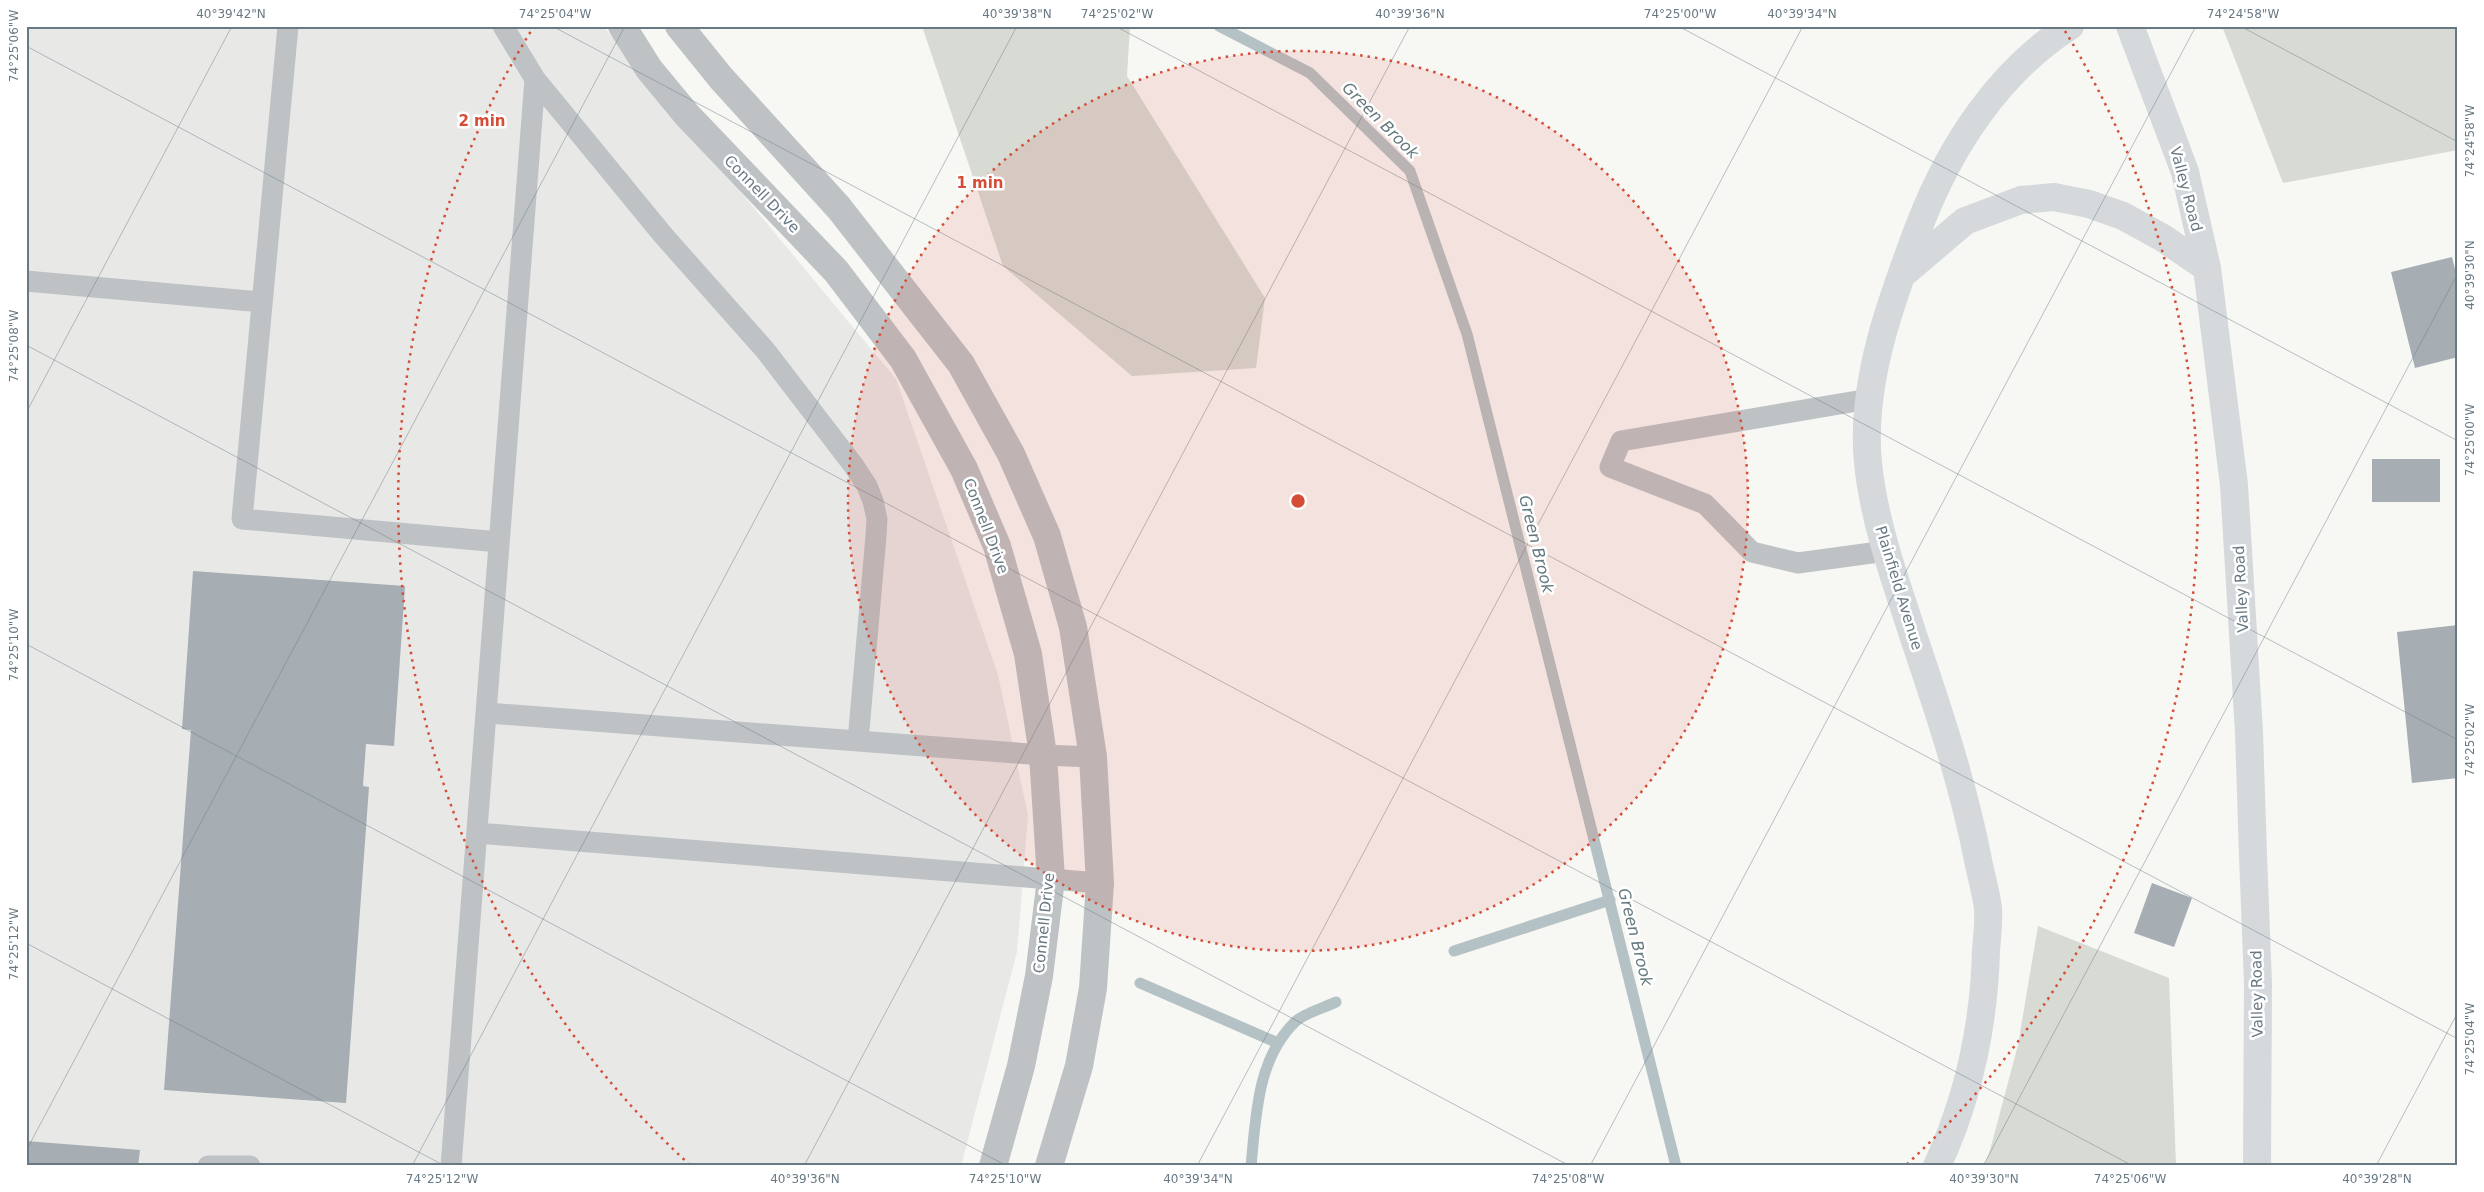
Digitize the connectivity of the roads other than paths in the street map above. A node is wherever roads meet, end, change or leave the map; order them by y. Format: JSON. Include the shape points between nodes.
{"nodes":[{"id":1,"x":288,"y":26,"type":"edge"},
{"id":2,"x":503,"y":26,"type":"edge"},
{"id":3,"x":622,"y":26,"type":"edge"},
{"id":4,"x":679,"y":26,"type":"edge"},
{"id":5,"x":2070,"y":26,"type":"edge"},
{"id":6,"x":2130,"y":26,"type":"edge"},
{"id":7,"x":535,"y":79,"type":"junction"},
{"id":8,"x":2206,"y":268,"type":"junction"},
{"id":9,"x":1901,"y":276,"type":"junction"},
{"id":10,"x":26,"y":281,"type":"edge"},
{"id":11,"x":262,"y":302,"type":"junction"},
{"id":12,"x":1869,"y":399,"type":"junction"},
{"id":13,"x":500,"y":542,"type":"junction"},
{"id":14,"x":1886,"y":551,"type":"junction"},
{"id":15,"x":487,"y":713,"type":"junction"},
{"id":16,"x":858,"y":741,"type":"junction"},
{"id":17,"x":1043,"y":755,"type":"junction"},
{"id":18,"x":1092,"y":757,"type":"junction"},
{"id":19,"x":477,"y":833,"type":"junction"},
{"id":20,"x":1051,"y":879,"type":"junction"},
{"id":21,"x":1100,"y":883,"type":"junction"},
{"id":22,"x":208,"y":1166,"type":"edge"},
{"id":23,"x":250,"y":1166,"type":"edge"},
{"id":24,"x":451,"y":1166,"type":"edge"},
{"id":25,"x":993,"y":1166,"type":"edge"},
{"id":26,"x":1049,"y":1166,"type":"edge"},
{"id":27,"x":1936,"y":1166,"type":"edge"},
{"id":28,"x":2257,"y":1166,"type":"edge"}],
"edges":[{"from":1,"to":11,"type":"lane"},
{"from":2,"to":7,"type":"lane"},
{"from":3,"to":17,"type":"street","name":"Connell Drive","via":[[649,68],[687,115],[836,271],[903,359],[964,469],[997,546],[1028,654]]},
{"from":4,"to":18,"type":"street","via":[[721,78],[839,208],[961,364],[1011,454],[1047,536],[1073,627]]},
{"from":5,"to":9,"type":"main road","name":"Plainfield Avenue","via":[[2031,56],[1991,98],[1952,153],[1930,199]]},
{"from":6,"to":8,"type":"main road","name":"Valley Road","via":[[2185,172]]},
{"from":7,"to":13,"type":"lane"},
{"from":7,"to":16,"type":"lane","via":[[663,235],[765,350],[867,486],[877,519]]},
{"from":8,"to":9,"type":"main road","via":[[2163,238],[2123,216],[2089,204],[2054,197],[2021,200],[1965,221]]},
{"from":8,"to":28,"type":"main road","name":"Valley Road","via":[[2234,484],[2248,713],[2258,984]]},
{"from":9,"to":12,"type":"main road","name":"Plainfield Avenue","via":[[1883,332]]},
{"from":10,"to":11,"type":"lane"},
{"from":11,"to":13,"type":"lane","via":[[242,519]]},
{"from":12,"to":14,"type":"main road","name":"Plainfield Avenue","via":[[1868,462]]},
{"from":12,"to":14,"type":"lane","via":[[1621,441],[1610,467],[1705,504],[1752,552],[1798,562]]},
{"from":13,"to":15,"type":"lane"},
{"from":14,"to":27,"type":"main road","name":"Plainfield Avenue","via":[[1953,757],[1973,831],[1988,909],[1985,995],[1969,1078]]},
{"from":15,"to":16,"type":"lane"},
{"from":15,"to":19,"type":"lane"},
{"from":16,"to":17,"type":"lane"},
{"from":17,"to":18,"type":"lane"},
{"from":17,"to":20,"type":"street","name":"Connell Drive"},
{"from":18,"to":21,"type":"street"},
{"from":19,"to":20,"type":"lane"},
{"from":19,"to":24,"type":"lane"},
{"from":20,"to":21,"type":"lane"},
{"from":20,"to":25,"type":"street","name":"Connell Drive","via":[[1039,976],[1020,1066]]},
{"from":21,"to":26,"type":"street","via":[[1093,988],[1079,1066]]},
{"from":22,"to":23,"type":"lane"}]}
